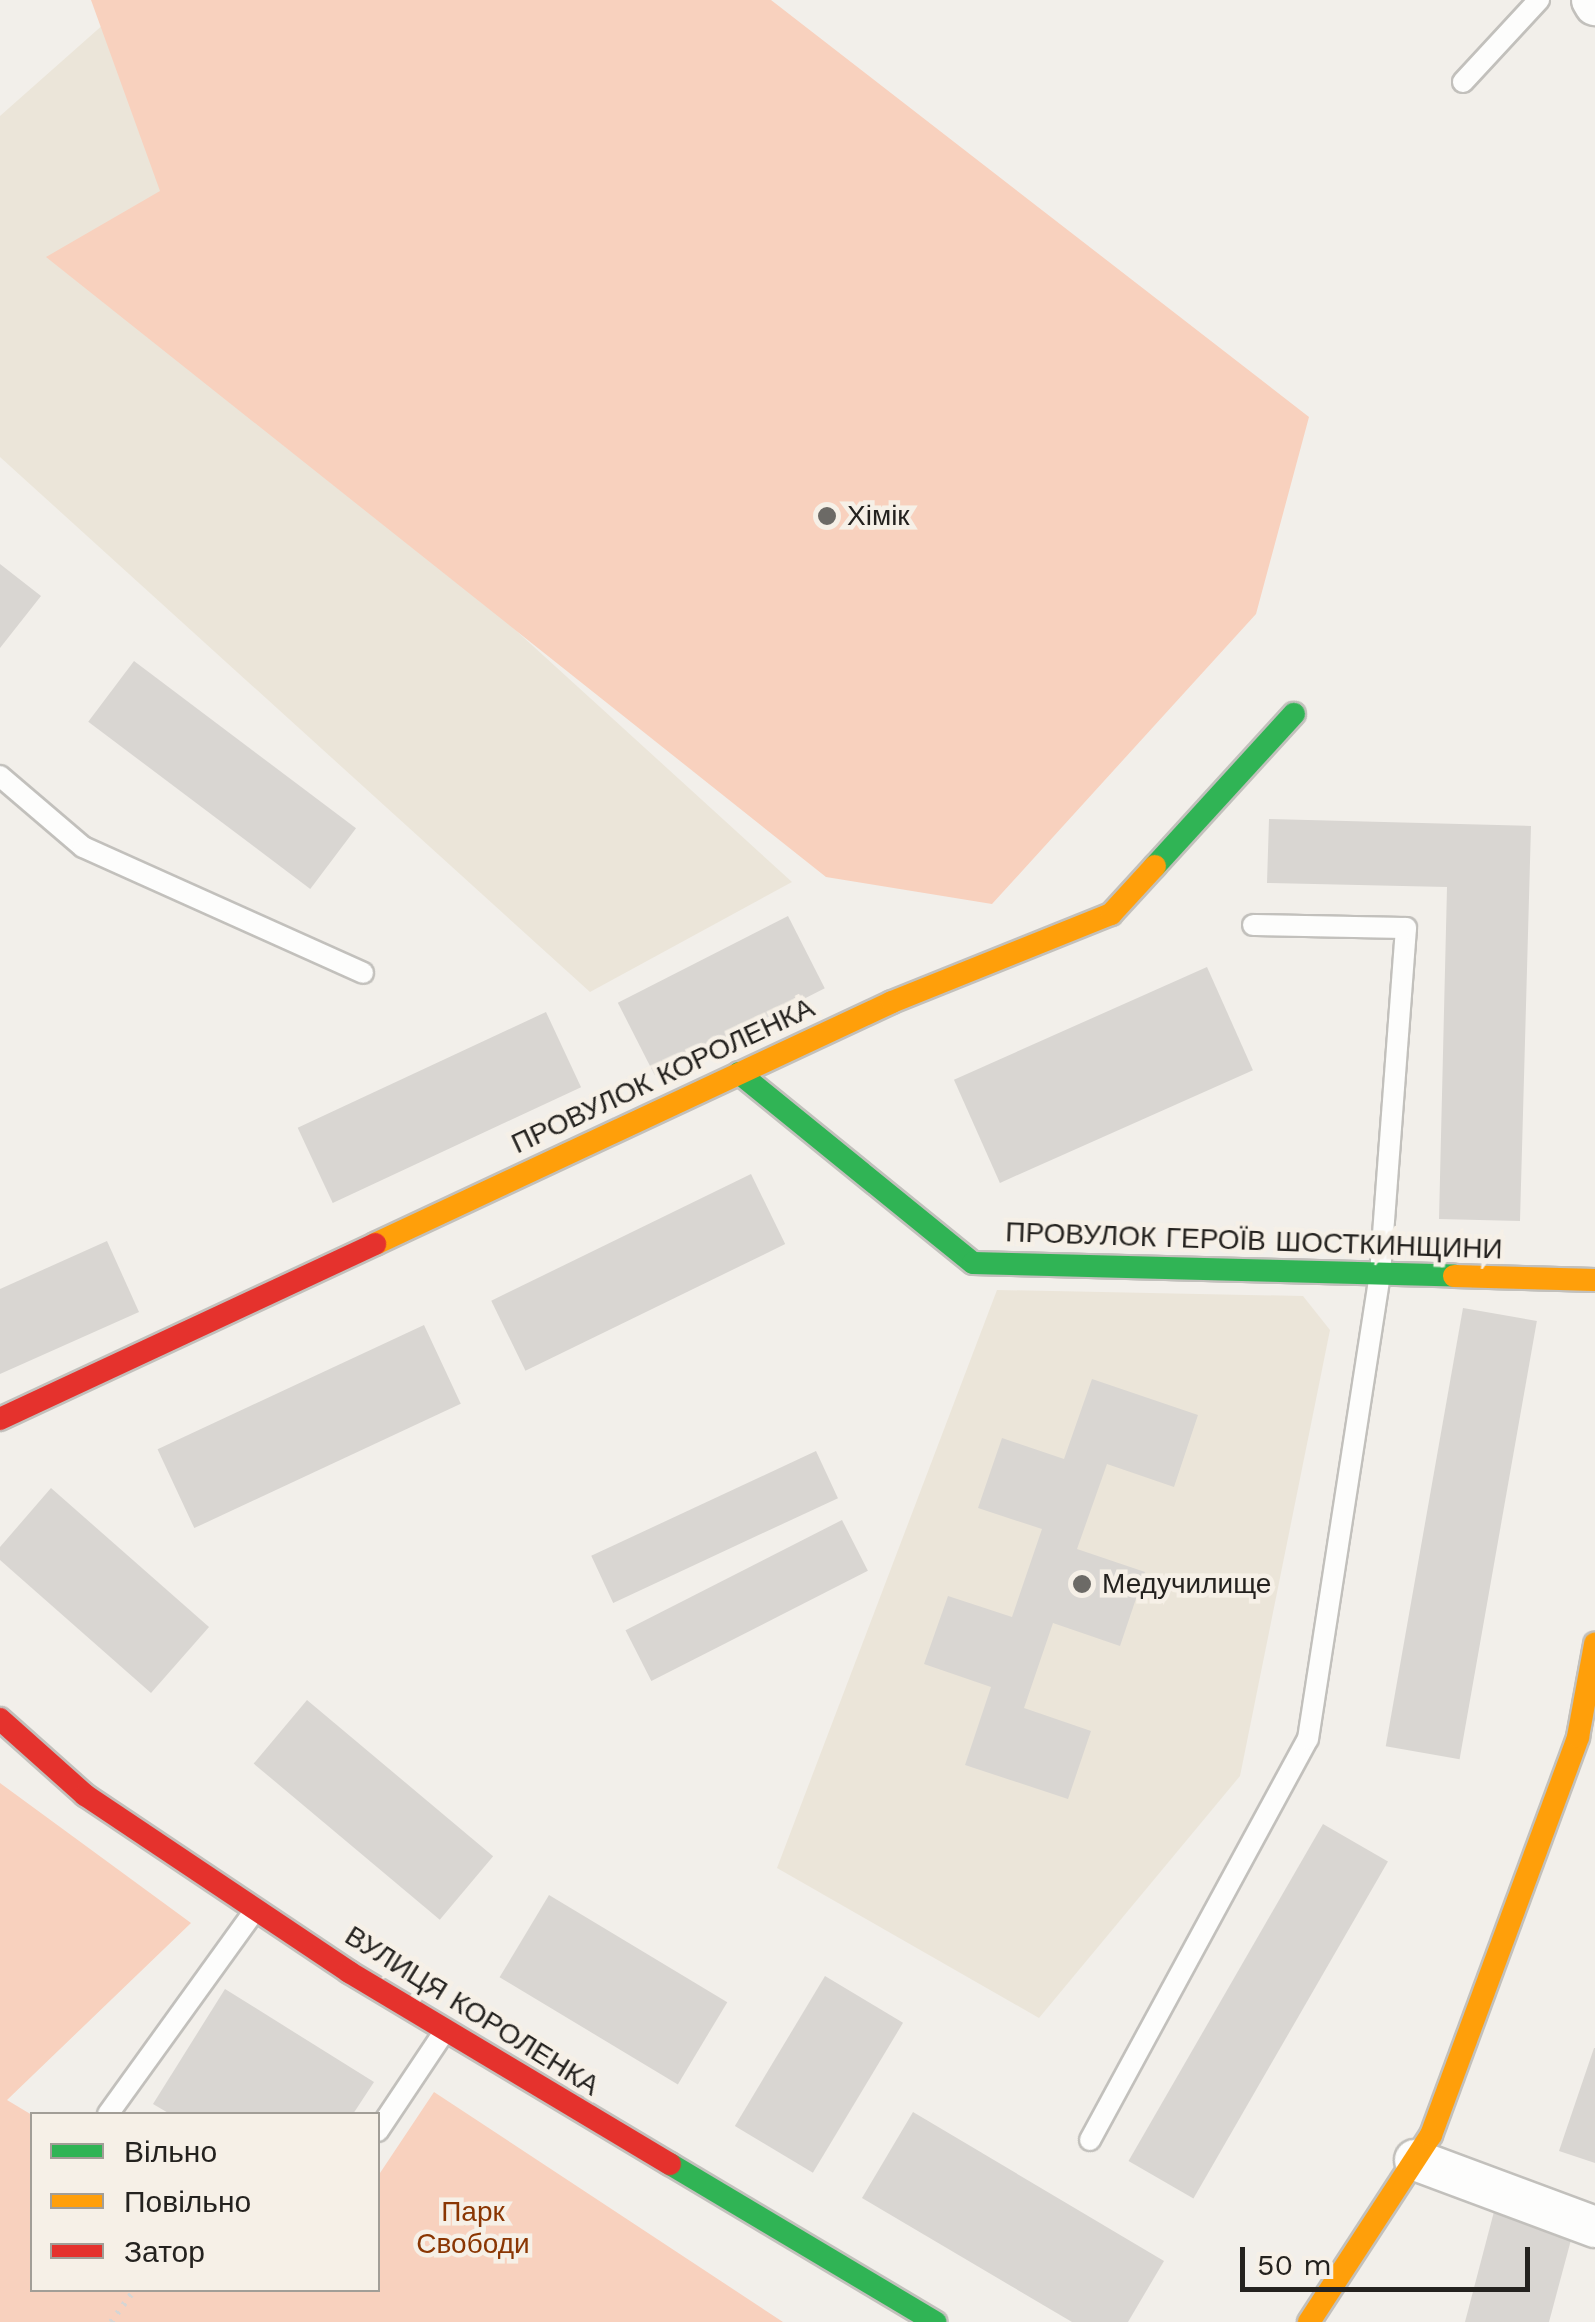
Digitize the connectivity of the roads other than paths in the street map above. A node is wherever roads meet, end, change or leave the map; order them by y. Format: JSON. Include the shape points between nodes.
{"nodes":[{"id":1,"x":1540,"y":0,"type":"edge"},
{"id":2,"x":1463,"y":82,"type":"dead end"},
{"id":3,"x":1294,"y":714,"type":"dead end"},
{"id":4,"x":0,"y":776,"type":"edge"},
{"id":5,"x":1254,"y":925,"type":"dead end"},
{"id":6,"x":363,"y":974,"type":"dead end"},
{"id":7,"x":739,"y":1073,"type":"junction"},
{"id":8,"x":1380,"y":1274,"type":"junction"},
{"id":9,"x":1595,"y":1280,"type":"edge"},
{"id":10,"x":0,"y":1419,"type":"edge"},
{"id":11,"x":1595,"y":1644,"type":"edge"},
{"id":12,"x":0,"y":1719,"type":"edge"},
{"id":13,"x":255,"y":1909,"type":"junction"},
{"id":14,"x":445,"y":2030,"type":"junction"},
{"id":15,"x":109,"y":2112,"type":"edge"},
{"id":16,"x":380,"y":2129,"type":"edge"},
{"id":17,"x":1090,"y":2140,"type":"dead end"},
{"id":18,"x":1415,"y":2160,"type":"junction"},
{"id":19,"x":1595,"y":2227,"type":"edge"},
{"id":20,"x":935,"y":2322,"type":"edge"},
{"id":21,"x":1308,"y":2322,"type":"edge"}],
"edges":[{"from":1,"to":2,"type":"lane"},
{"from":3,"to":7,"type":"street","name":"ПРОВУЛОК КОРОЛЕНКА","via":[[1111,914]]},
{"from":4,"to":6,"type":"lane","via":[[83,847]]},
{"from":5,"to":8,"type":"lane","via":[[1406,928]]},
{"from":7,"to":8,"type":"street","name":"ПРОВУЛОК ГЕРОЇВ ШОСТКИНЩИНИ","via":[[974,1263]]},
{"from":7,"to":10,"type":"street","name":"ПРОВУЛОК КОРОЛЕНКА"},
{"from":8,"to":9,"type":"street","name":"ПРОВУЛОК ГЕРОЇВ ШОСТКИНЩИНИ"},
{"from":8,"to":17,"type":"lane","via":[[1308,1739]]},
{"from":11,"to":18,"type":"street","via":[[1578,1738]]},
{"from":12,"to":13,"type":"street","name":"ВУЛИЦЯ КОРОЛЕНКА","via":[[85,1795]]},
{"from":13,"to":14,"type":"street","name":"ВУЛИЦЯ КОРОЛЕНКА"},
{"from":13,"to":15,"type":"lane"},
{"from":14,"to":16,"type":"lane"},
{"from":14,"to":20,"type":"street","name":"ВУЛИЦЯ КОРОЛЕНКА"},
{"from":18,"to":19,"type":"street"},
{"from":18,"to":21,"type":"street"}]}
